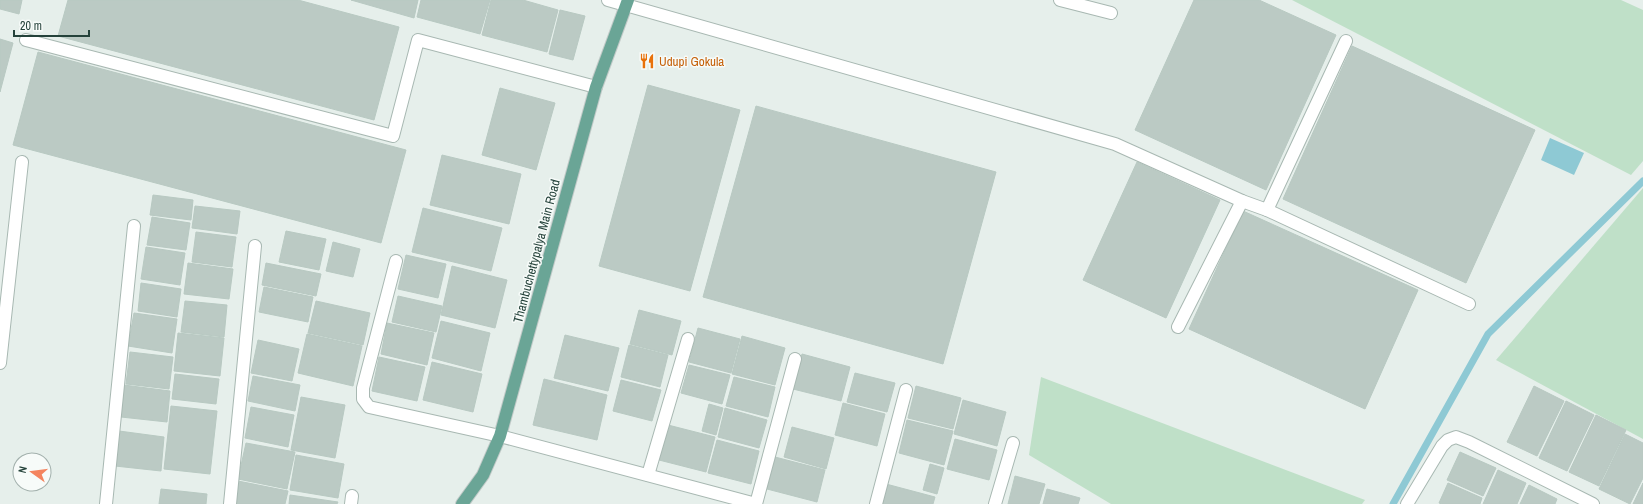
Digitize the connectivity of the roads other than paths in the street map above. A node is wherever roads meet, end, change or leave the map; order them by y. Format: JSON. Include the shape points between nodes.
{"nodes":[{"id":1,"x":608,"y":0,"type":"edge"},
{"id":2,"x":1060,"y":0,"type":"edge"},
{"id":3,"x":627,"y":2,"type":"edge"},
{"id":4,"x":1111,"y":13,"type":"dead end"},
{"id":5,"x":26,"y":40,"type":"dead end"},
{"id":6,"x":1346,"y":41,"type":"dead end"},
{"id":7,"x":596,"y":87,"type":"junction"},
{"id":8,"x":22,"y":162,"type":"dead end"},
{"id":9,"x":1242,"y":201,"type":"junction"},
{"id":10,"x":1267,"y":210,"type":"junction"},
{"id":11,"x":134,"y":226,"type":"dead end"},
{"id":12,"x":255,"y":246,"type":"dead end"},
{"id":13,"x":396,"y":261,"type":"dead end"},
{"id":14,"x":1469,"y":304,"type":"dead end"},
{"id":15,"x":1178,"y":327,"type":"dead end"},
{"id":16,"x":688,"y":339,"type":"dead end"},
{"id":17,"x":795,"y":359,"type":"dead end"},
{"id":18,"x":0,"y":363,"type":"edge"},
{"id":19,"x":906,"y":390,"type":"dead end"},
{"id":20,"x":500,"y":436,"type":"junction"},
{"id":21,"x":1013,"y":443,"type":"dead end"},
{"id":22,"x":648,"y":475,"type":"junction"},
{"id":23,"x":106,"y":504,"type":"edge"},
{"id":24,"x":230,"y":504,"type":"edge"},
{"id":25,"x":462,"y":504,"type":"edge"},
{"id":26,"x":756,"y":504,"type":"edge"},
{"id":27,"x":876,"y":504,"type":"edge"},
{"id":28,"x":995,"y":504,"type":"edge"},
{"id":29,"x":1407,"y":504,"type":"edge"},
{"id":30,"x":1593,"y":504,"type":"edge"}],
"edges":[{"from":1,"to":3,"type":"street"},
{"from":2,"to":4,"type":"street"},
{"from":3,"to":7,"type":"main road","name":"Thambuchettypalya Main Road"},
{"from":3,"to":9,"type":"street","via":[[1114,144]]},
{"from":5,"to":7,"type":"street","via":[[393,136],[418,40]]},
{"from":6,"to":10,"type":"street"},
{"from":7,"to":20,"type":"main road","name":"Thambuchettypalya Main Road"},
{"from":8,"to":18,"type":"street"},
{"from":9,"to":10,"type":"street"},
{"from":9,"to":15,"type":"street"},
{"from":10,"to":14,"type":"street"},
{"from":11,"to":23,"type":"street"},
{"from":12,"to":24,"type":"street"},
{"from":13,"to":20,"type":"street","via":[[363,388],[363,399],[369,407],[379,411]]},
{"from":16,"to":22,"type":"street"},
{"from":17,"to":26,"type":"street"},
{"from":19,"to":27,"type":"street"},
{"from":20,"to":22,"type":"street"},
{"from":20,"to":25,"type":"main road","name":"Thambuchettypalya Main Road","via":[[483,474]]},
{"from":21,"to":28,"type":"street"},
{"from":22,"to":26,"type":"street"},
{"from":29,"to":30,"type":"street","via":[[1442,446],[1456,437]]}]}
